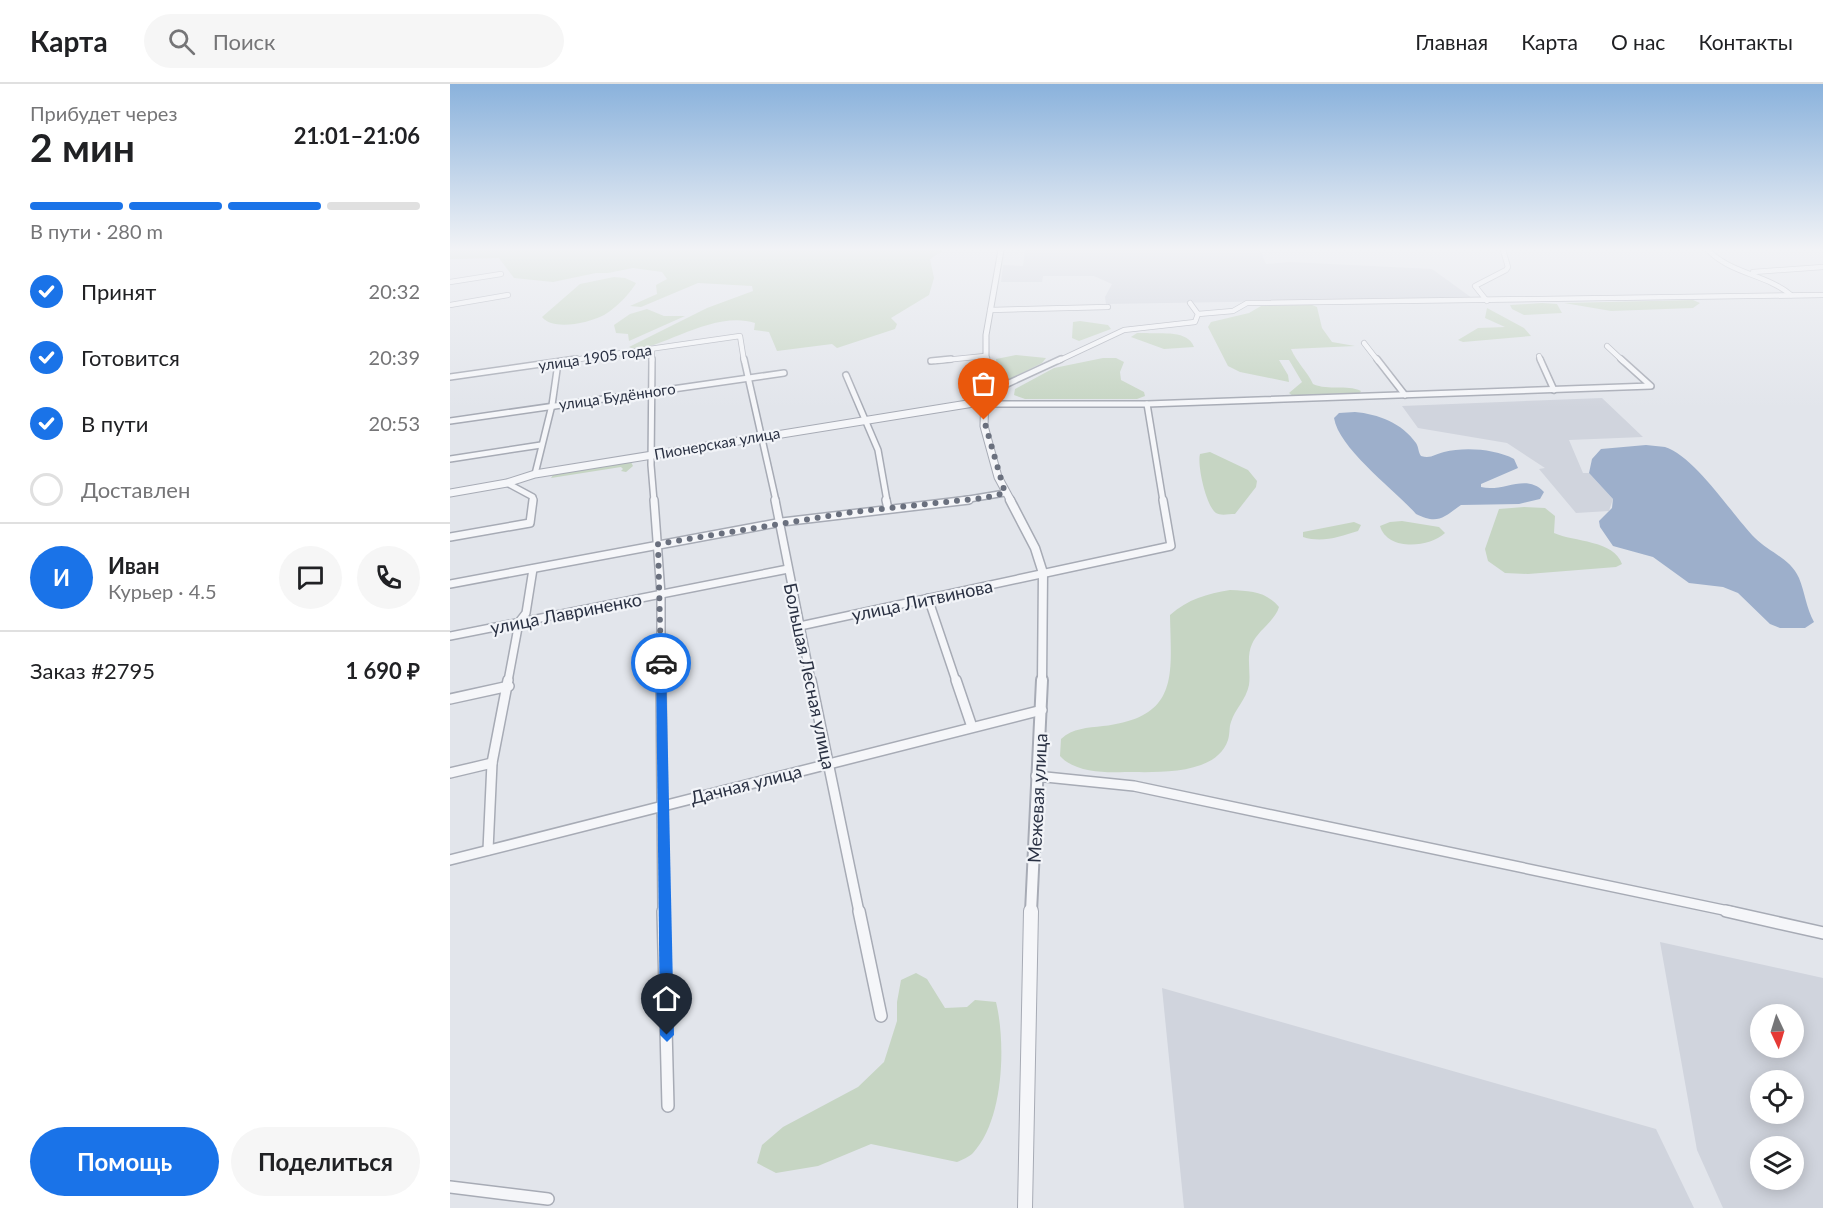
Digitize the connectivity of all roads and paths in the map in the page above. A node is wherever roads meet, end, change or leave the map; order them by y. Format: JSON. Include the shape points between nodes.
{"nodes":[{"id":1,"x":991,"y":302,"type":"edge"},
{"id":2,"x":1313,"y":302,"type":"edge"},
{"id":3,"x":1190,"y":303,"type":"dead end"},
{"id":4,"x":1108,"y":307,"type":"dead end"},
{"id":5,"x":990,"y":310,"type":"junction"},
{"id":6,"x":1198,"y":314,"type":"junction"},
{"id":7,"x":740,"y":336,"type":"joint"},
{"id":8,"x":1364,"y":343,"type":"dead end"},
{"id":9,"x":1607,"y":346,"type":"dead end"},
{"id":10,"x":652,"y":349,"type":"junction"},
{"id":11,"x":985,"y":356,"type":"junction"},
{"id":12,"x":1539,"y":356,"type":"dead end"},
{"id":13,"x":931,"y":361,"type":"dead end"},
{"id":14,"x":558,"y":363,"type":"junction"},
{"id":15,"x":784,"y":373,"type":"dead end"},
{"id":16,"x":846,"y":375,"type":"dead end"},
{"id":17,"x":450,"y":377,"type":"edge"},
{"id":18,"x":746,"y":378,"type":"junction"},
{"id":19,"x":652,"y":390,"type":"junction"},
{"id":20,"x":987,"y":390,"type":"junction"},
{"id":21,"x":1554,"y":390,"type":"junction"},
{"id":22,"x":1405,"y":395,"type":"junction"},
{"id":23,"x":986,"y":403,"type":"junction"},
{"id":24,"x":1147,"y":404,"type":"junction"},
{"id":25,"x":552,"y":405,"type":"junction"},
{"id":26,"x":867,"y":418,"type":"junction"},
{"id":27,"x":450,"y":421,"type":"edge"},
{"id":28,"x":758,"y":436,"type":"junction"},
{"id":29,"x":541,"y":445,"type":"junction"},
{"id":30,"x":654,"y":454,"type":"junction"},
{"id":31,"x":450,"y":459,"type":"edge"},
{"id":32,"x":535,"y":474,"type":"junction"},
{"id":33,"x":507,"y":483,"type":"junction"},
{"id":34,"x":450,"y":493,"type":"edge"},
{"id":35,"x":1005,"y":493,"type":"junction"},
{"id":36,"x":888,"y":509,"type":"junction"},
{"id":37,"x":782,"y":522,"type":"junction"},
{"id":38,"x":450,"y":537,"type":"edge"},
{"id":39,"x":658,"y":544,"type":"junction"},
{"id":40,"x":533,"y":568,"type":"junction"},
{"id":41,"x":788,"y":569,"type":"junction"},
{"id":42,"x":1043,"y":573,"type":"junction"},
{"id":43,"x":450,"y":584,"type":"edge"},
{"id":44,"x":661,"y":594,"type":"junction"},
{"id":45,"x":928,"y":598,"type":"junction"},
{"id":46,"x":519,"y":622,"type":"junction"},
{"id":47,"x":800,"y":626,"type":"junction"},
{"id":48,"x":450,"y":636,"type":"edge"},
{"id":49,"x":509,"y":686,"type":"junction"},
{"id":50,"x":450,"y":699,"type":"edge"},
{"id":51,"x":1042,"y":710,"type":"junction"},
{"id":52,"x":972,"y":727,"type":"junction"},
{"id":53,"x":492,"y":763,"type":"junction"},
{"id":54,"x":828,"y":764,"type":"junction"},
{"id":55,"x":450,"y":773,"type":"edge"},
{"id":56,"x":1036,"y":777,"type":"junction"},
{"id":57,"x":661,"y":805,"type":"junction"},
{"id":58,"x":488,"y":850,"type":"junction"},
{"id":59,"x":450,"y":860,"type":"edge"},
{"id":60,"x":1823,"y":933,"type":"edge"},
{"id":61,"x":881,"y":1016,"type":"dead end"},
{"id":62,"x":668,"y":1106,"type":"dead end"},
{"id":63,"x":450,"y":1187,"type":"edge"},
{"id":64,"x":548,"y":1199,"type":"dead end"},
{"id":65,"x":1025,"y":1208,"type":"edge"}],
"edges":[{"from":1,"to":5,"type":"street","name":"Межевая улица"},
{"from":2,"to":6,"type":"street","via":[[1247,303],[1243,309]]},
{"from":3,"to":6,"type":"street"},
{"from":4,"to":5,"type":"street"},
{"from":5,"to":11,"type":"street","name":"Межевая улица"},
{"from":6,"to":20,"type":"street","via":[[1195,321],[1186,324],[1124,330]]},
{"from":7,"to":10,"type":"street","name":"улица 1905 года"},
{"from":7,"to":18,"type":"street","name":"Большая Лесная улица"},
{"from":8,"to":22,"type":"street"},
{"from":9,"to":21,"type":"street","via":[[1651,386]]},
{"from":10,"to":14,"type":"street","name":"улица 1905 года"},
{"from":10,"to":19,"type":"street"},
{"from":11,"to":13,"type":"street"},
{"from":11,"to":20,"type":"street","name":"Межевая улица"},
{"from":12,"to":21,"type":"street"},
{"from":14,"to":17,"type":"street","name":"улица 1905 года"},
{"from":14,"to":25,"type":"street"},
{"from":15,"to":18,"type":"street","name":"улица Будённого"},
{"from":16,"to":26,"type":"street"},
{"from":18,"to":19,"type":"street","name":"улица Будённого"},
{"from":18,"to":28,"type":"street","name":"Большая Лесная улица"},
{"from":19,"to":25,"type":"street","name":"улица Будённого"},
{"from":19,"to":30,"type":"street"},
{"from":20,"to":23,"type":"street","name":"Межевая улица"},
{"from":21,"to":22,"type":"street"},
{"from":22,"to":24,"type":"street"},
{"from":23,"to":24,"type":"street"},
{"from":23,"to":26,"type":"street","name":"Пионерская улица"},
{"from":23,"to":35,"type":"street","name":"Межевая улица","via":[[984,426]]},
{"from":24,"to":42,"type":"street","name":"улица Литвинова","via":[[1171,546]]},
{"from":25,"to":27,"type":"street","name":"улица Будённого"},
{"from":25,"to":29,"type":"street"},
{"from":26,"to":28,"type":"street","name":"Пионерская улица"},
{"from":26,"to":36,"type":"street","via":[[879,450]]},
{"from":28,"to":30,"type":"street","name":"Пионерская улица"},
{"from":28,"to":37,"type":"street","name":"Большая Лесная улица"},
{"from":29,"to":31,"type":"street"},
{"from":29,"to":32,"type":"street"},
{"from":30,"to":32,"type":"street","name":"Пионерская улица"},
{"from":30,"to":39,"type":"street","via":[[651,465]]},
{"from":32,"to":33,"type":"street","name":"Пионерская улица"},
{"from":33,"to":34,"type":"street","name":"Пионерская улица"},
{"from":33,"to":38,"type":"street","via":[[533,497],[530,523]]},
{"from":35,"to":36,"type":"street"},
{"from":35,"to":42,"type":"street","name":"Межевая улица","via":[[1035,548]]},
{"from":36,"to":37,"type":"street"},
{"from":37,"to":39,"type":"street"},
{"from":37,"to":41,"type":"street","name":"Большая Лесная улица"},
{"from":39,"to":40,"type":"street"},
{"from":39,"to":44,"type":"street"},
{"from":40,"to":43,"type":"street"},
{"from":40,"to":46,"type":"street","via":[[526,614]]},
{"from":41,"to":44,"type":"street","name":"улица Лавриненко"},
{"from":41,"to":47,"type":"street","name":"Большая Лесная улица"},
{"from":42,"to":45,"type":"street","name":"улица Литвинова"},
{"from":42,"to":51,"type":"street","name":"Межевая улица"},
{"from":44,"to":46,"type":"street","name":"улица Лавриненко"},
{"from":44,"to":57,"type":"street"},
{"from":45,"to":47,"type":"street","name":"улица Литвинова"},
{"from":45,"to":52,"type":"street"},
{"from":46,"to":48,"type":"street","name":"улица Лавриненко"},
{"from":46,"to":49,"type":"street"},
{"from":47,"to":54,"type":"street","name":"Большая Лесная улица"},
{"from":49,"to":50,"type":"street"},
{"from":49,"to":53,"type":"street"},
{"from":51,"to":52,"type":"street","name":"Дачная улица"},
{"from":51,"to":56,"type":"street","name":"Межевая улица"},
{"from":52,"to":54,"type":"street","name":"Дачная улица"},
{"from":53,"to":55,"type":"street"},
{"from":53,"to":58,"type":"street"},
{"from":54,"to":57,"type":"street","name":"Дачная улица"},
{"from":54,"to":61,"type":"street","name":"Большая Лесная улица"},
{"from":56,"to":60,"type":"street","via":[[1157,791]]},
{"from":56,"to":65,"type":"street","name":"Межевая улица"},
{"from":57,"to":58,"type":"street","name":"Дачная улица"},
{"from":57,"to":62,"type":"street"},
{"from":58,"to":59,"type":"street","name":"Дачная улица"},
{"from":63,"to":64,"type":"street"}]}
